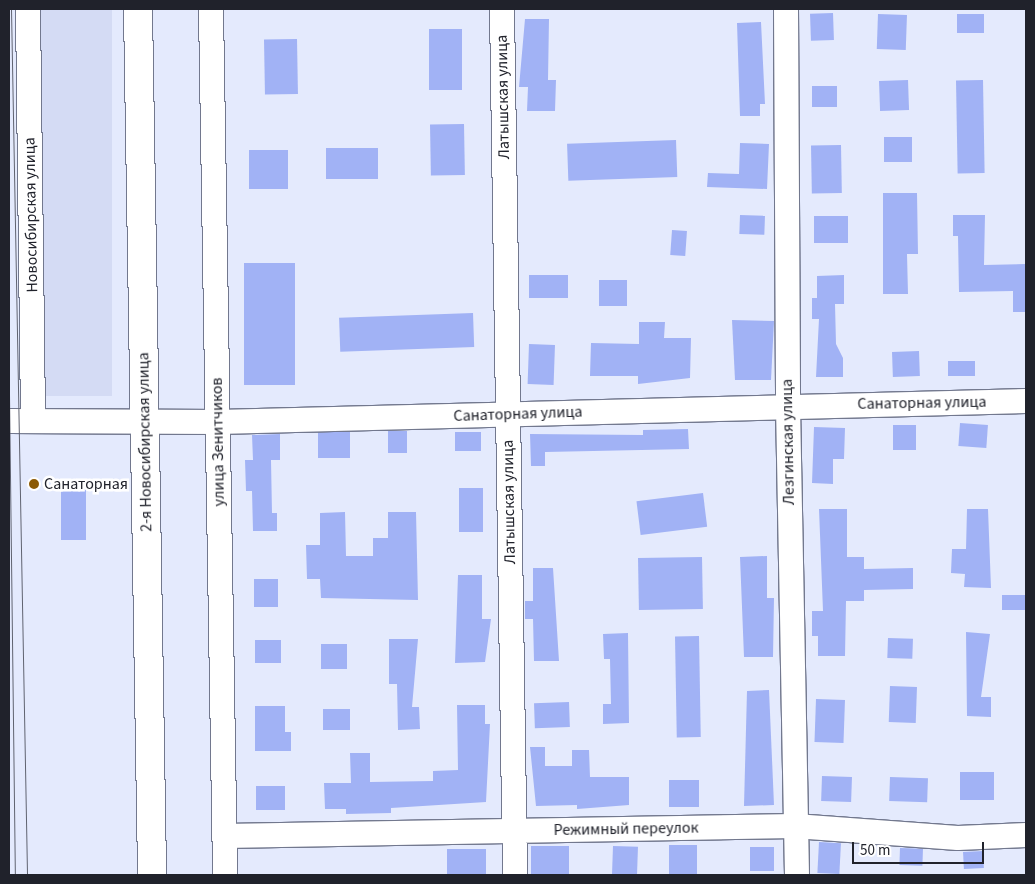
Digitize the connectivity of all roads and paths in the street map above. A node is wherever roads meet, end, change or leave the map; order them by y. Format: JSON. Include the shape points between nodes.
{"nodes":[{"id":1,"x":28,"y":9,"type":"edge"},
{"id":2,"x":138,"y":9,"type":"edge"},
{"id":3,"x":212,"y":9,"type":"edge"},
{"id":4,"x":502,"y":9,"type":"edge"},
{"id":5,"x":786,"y":9,"type":"edge"},
{"id":6,"x":1026,"y":401,"type":"edge"},
{"id":7,"x":788,"y":406,"type":"junction"},
{"id":8,"x":507,"y":414,"type":"junction"},
{"id":9,"x":9,"y":421,"type":"edge"},
{"id":10,"x":33,"y":421,"type":"junction"},
{"id":11,"x":145,"y":422,"type":"junction"},
{"id":12,"x":218,"y":422,"type":"junction"},
{"id":13,"x":794,"y":826,"type":"junction"},
{"id":14,"x":514,"y":830,"type":"junction"},
{"id":15,"x":1026,"y":834,"type":"edge"},
{"id":16,"x":224,"y":836,"type":"junction"},
{"id":17,"x":152,"y":875,"type":"edge"},
{"id":18,"x":225,"y":875,"type":"edge"},
{"id":19,"x":515,"y":875,"type":"edge"},
{"id":20,"x":797,"y":875,"type":"edge"}],
"edges":[{"from":1,"to":10,"type":"street","name":"Новосибирская улица"},
{"from":2,"to":11,"type":"main road","name":"2-я Новосибирская улица"},
{"from":3,"to":12,"type":"street","name":"улица Зенитчиков"},
{"from":4,"to":8,"type":"street","name":"Латышская улица"},
{"from":5,"to":7,"type":"street","name":"Лезгинская улица"},
{"from":6,"to":7,"type":"street","name":"Санаторная улица"},
{"from":7,"to":8,"type":"street","name":"Санаторная улица"},
{"from":7,"to":13,"type":"street","name":"Лезгинская улица"},
{"from":8,"to":12,"type":"street","name":"Санаторная улица"},
{"from":8,"to":14,"type":"street","name":"Латышская улица"},
{"from":9,"to":10,"type":"street","name":"Санаторная улица"},
{"from":10,"to":11,"type":"street","name":"Санаторная улица"},
{"from":11,"to":12,"type":"street","name":"Санаторная улица"},
{"from":11,"to":17,"type":"main road","name":"2-я Новосибирская улица"},
{"from":12,"to":16,"type":"street","name":"улица Зенитчиков"},
{"from":13,"to":14,"type":"street","name":"Режимный переулок"},
{"from":13,"to":15,"type":"street","name":"Режимный переулок","via":[[958,838]]},
{"from":13,"to":20,"type":"street","name":"Лезгинская улица"},
{"from":14,"to":16,"type":"street","name":"Режимный переулок"},
{"from":14,"to":19,"type":"street","name":"Латышская улица"},
{"from":16,"to":18,"type":"street","name":"улица Зенитчиков"}]}
